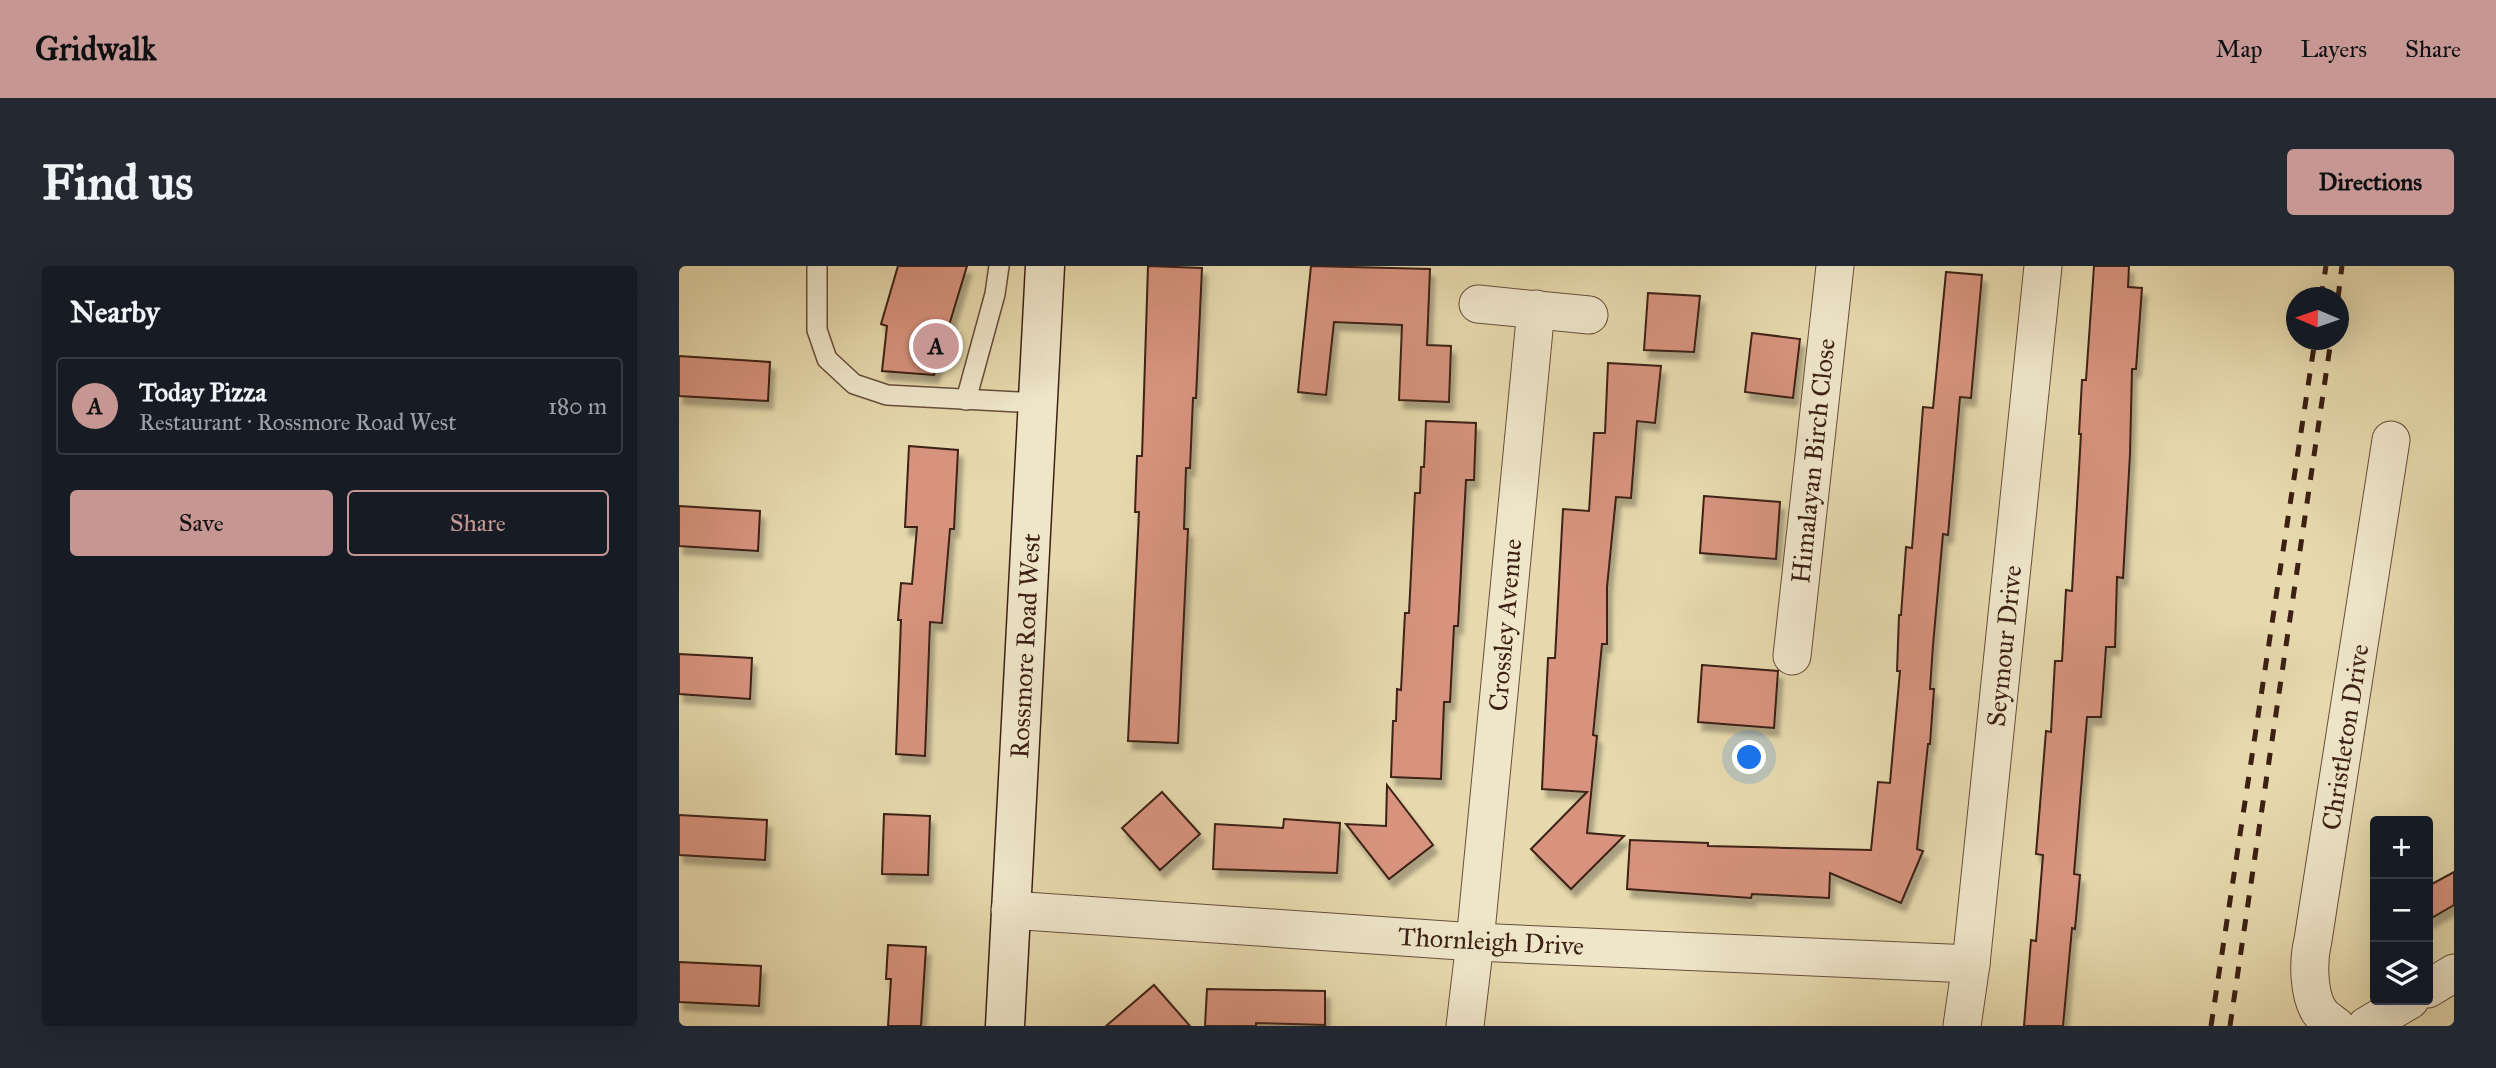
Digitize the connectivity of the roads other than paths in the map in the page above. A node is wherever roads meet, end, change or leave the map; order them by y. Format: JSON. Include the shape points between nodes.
{"nodes":[{"id":1,"x":817,"y":266,"type":"edge"},
{"id":2,"x":999,"y":266,"type":"edge"},
{"id":3,"x":1045,"y":266,"type":"edge"},
{"id":4,"x":1835,"y":266,"type":"edge"},
{"id":5,"x":2043,"y":266,"type":"edge"},
{"id":6,"x":1478,"y":304,"type":"dead end"},
{"id":7,"x":1536,"y":309,"type":"junction"},
{"id":8,"x":1589,"y":315,"type":"dead end"},
{"id":9,"x":965,"y":400,"type":"junction"},
{"id":10,"x":1038,"y":403,"type":"junction"},
{"id":11,"x":2391,"y":440,"type":"dead end"},
{"id":12,"x":1792,"y":656,"type":"dead end"},
{"id":13,"x":1010,"y":910,"type":"junction"},
{"id":14,"x":1475,"y":942,"type":"junction"},
{"id":15,"x":1971,"y":964,"type":"junction"},
{"id":16,"x":2454,"y":974,"type":"edge"},
{"id":17,"x":2433,"y":986,"type":"edge"},
{"id":18,"x":2402,"y":1005,"type":"edge"},
{"id":19,"x":1005,"y":1026,"type":"edge"},
{"id":20,"x":1465,"y":1026,"type":"edge"},
{"id":21,"x":1962,"y":1026,"type":"edge"},
{"id":22,"x":2336,"y":1026,"type":"edge"},
{"id":23,"x":2366,"y":1026,"type":"edge"}],
"edges":[{"from":1,"to":9,"type":"lane","via":[[817,330],[827,359],[854,384],[887,396]]},
{"from":2,"to":9,"type":"lane"},
{"from":3,"to":10,"type":"main road","name":"Rossmore Road West"},
{"from":4,"to":12,"type":"street","name":"Himalayan Birch Close"},
{"from":5,"to":15,"type":"street","name":"Seymour Drive"},
{"from":6,"to":7,"type":"street"},
{"from":7,"to":8,"type":"street"},
{"from":7,"to":14,"type":"street","name":"Crossley Avenue"},
{"from":9,"to":10,"type":"lane"},
{"from":10,"to":13,"type":"main road","name":"Rossmore Road West"},
{"from":11,"to":22,"type":"street","name":"Christleton Drive","via":[[2308,957],[2319,1012]]},
{"from":13,"to":14,"type":"street","name":"Thornleigh Drive"},
{"from":13,"to":19,"type":"main road","name":"Rossmore Road West"},
{"from":14,"to":15,"type":"street","name":"Thornleigh Drive"},
{"from":14,"to":20,"type":"street","name":"Crossley Avenue"},
{"from":15,"to":21,"type":"street","name":"Seymour Drive"},
{"from":16,"to":17,"type":"street"},
{"from":18,"to":23,"type":"street"}]}
